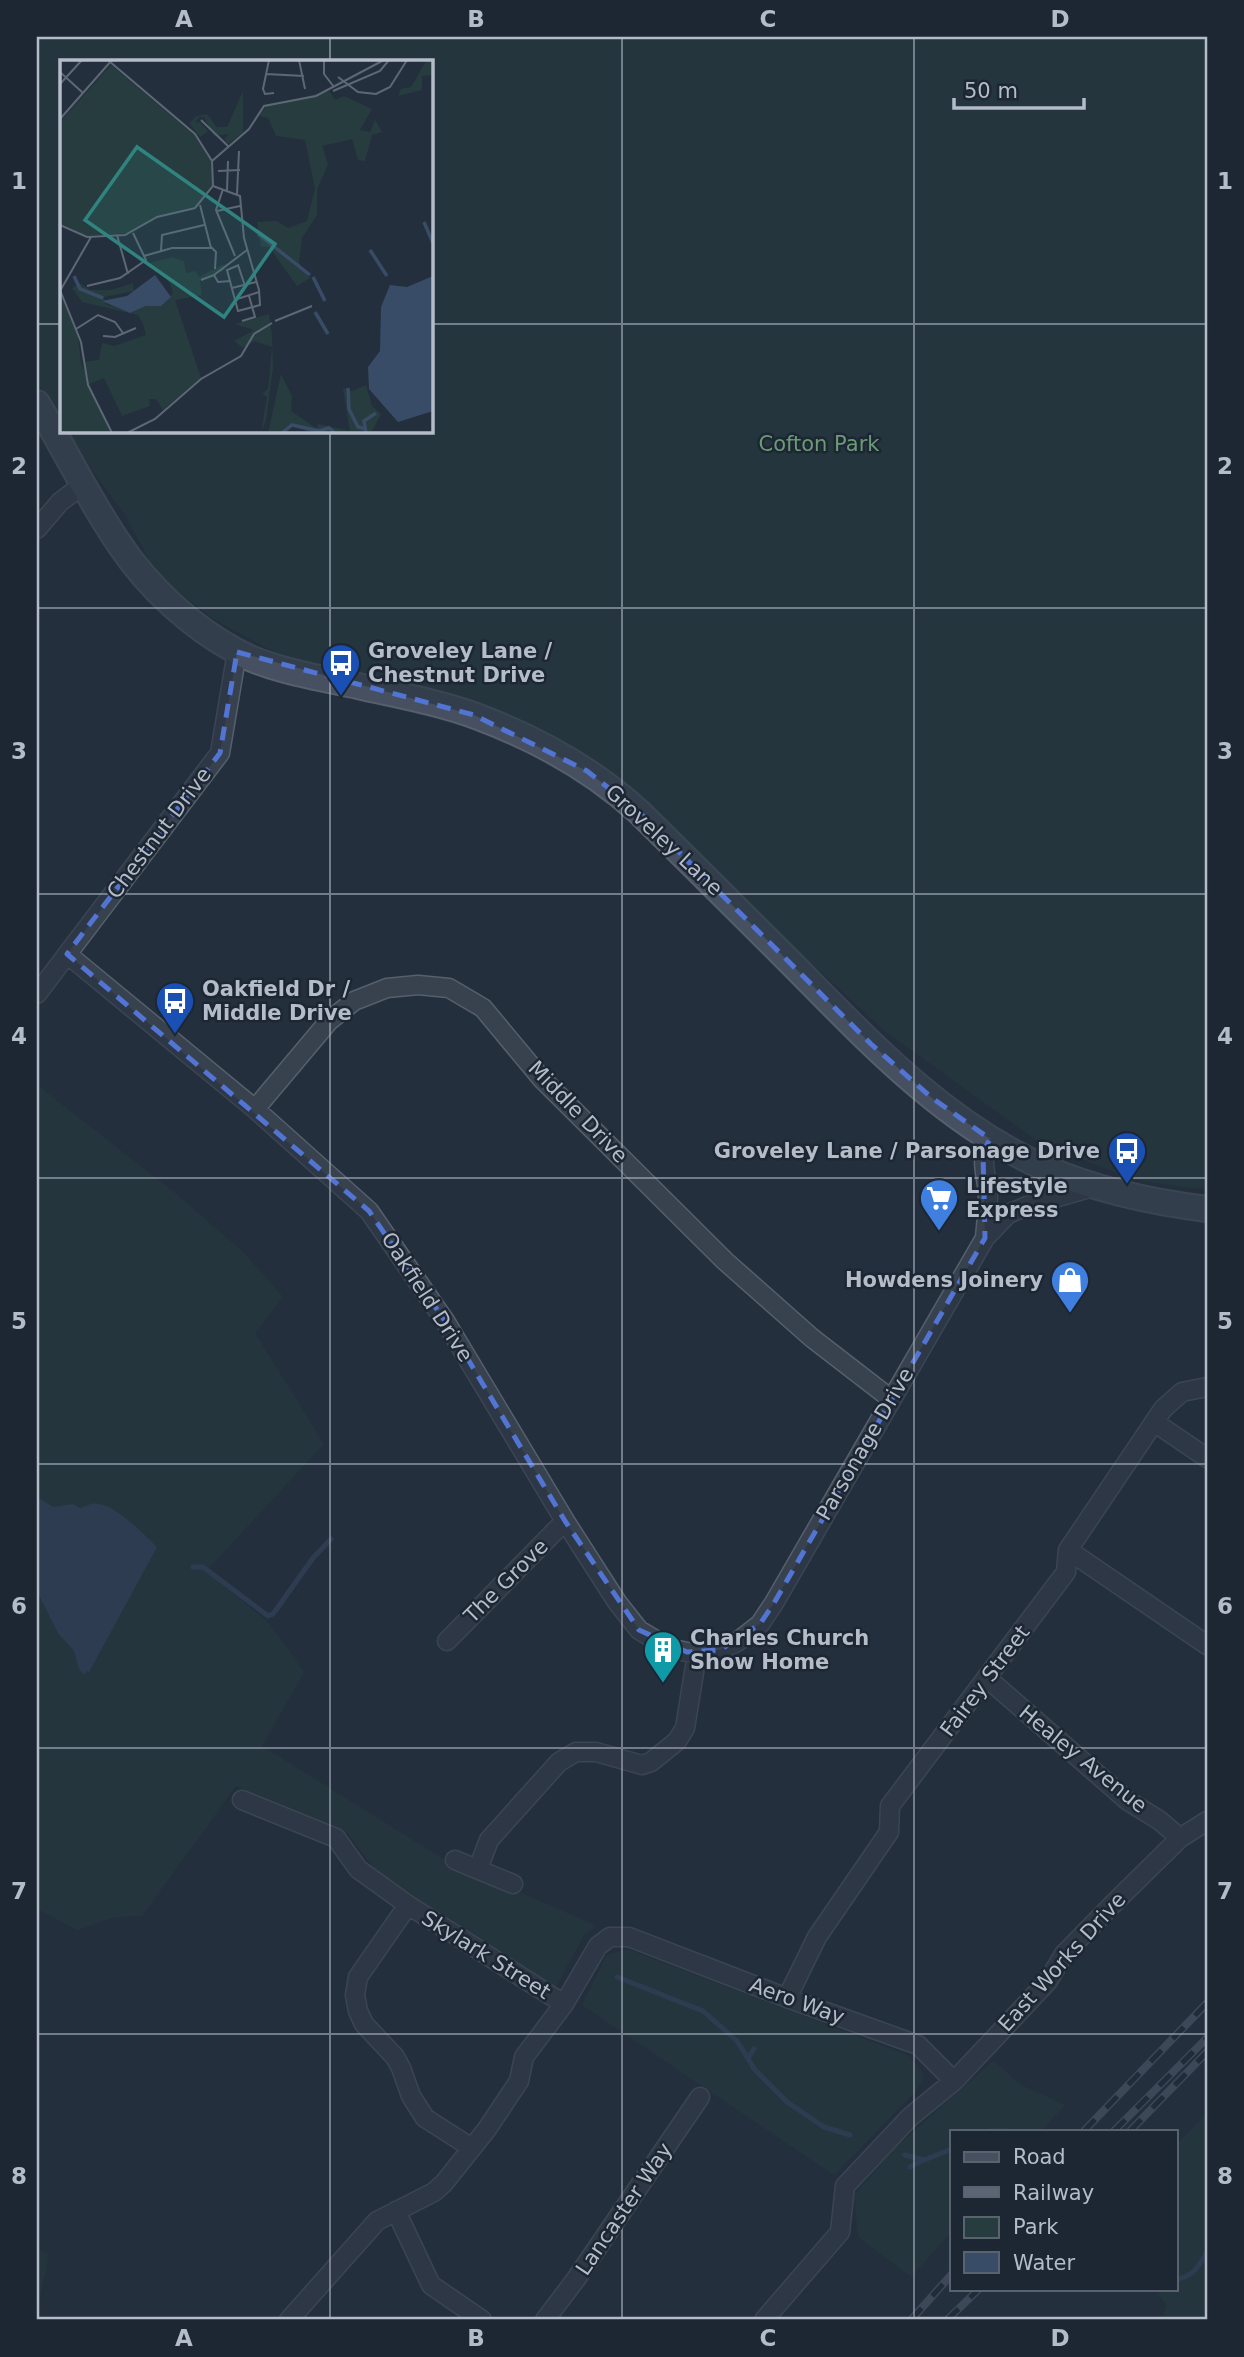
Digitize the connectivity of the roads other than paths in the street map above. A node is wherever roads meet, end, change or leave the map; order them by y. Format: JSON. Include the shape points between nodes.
{"nodes":[{"id":1,"x":37,"y":404,"type":"edge"},
{"id":2,"x":84,"y":484,"type":"junction"},
{"id":3,"x":37,"y":529,"type":"edge"},
{"id":4,"x":237,"y":652,"type":"junction"},
{"id":5,"x":67,"y":954,"type":"junction"},
{"id":6,"x":37,"y":994,"type":"edge"},
{"id":7,"x":254,"y":1109,"type":"junction"},
{"id":8,"x":990,"y":1139,"type":"junction"},
{"id":9,"x":1093,"y":1187,"type":"junction"},
{"id":10,"x":988,"y":1195,"type":"junction"},
{"id":11,"x":1027,"y":1206,"type":"junction"},
{"id":12,"x":1207,"y":1209,"type":"edge"},
{"id":13,"x":985,"y":1238,"type":"junction"},
{"id":14,"x":1207,"y":1387,"type":"edge"},
{"id":15,"x":891,"y":1399,"type":"junction"},
{"id":16,"x":1154,"y":1422,"type":"junction"},
{"id":17,"x":1207,"y":1458,"type":"edge"},
{"id":18,"x":565,"y":1521,"type":"junction"},
{"id":19,"x":1068,"y":1550,"type":"junction"},
{"id":20,"x":447,"y":1641,"type":"dead end"},
{"id":21,"x":737,"y":1643,"type":"joint"},
{"id":22,"x":1207,"y":1645,"type":"edge"},
{"id":23,"x":697,"y":1654,"type":"junction"},
{"id":24,"x":987,"y":1678,"type":"junction"},
{"id":25,"x":242,"y":1800,"type":"dead end"},
{"id":26,"x":1207,"y":1821,"type":"edge"},
{"id":27,"x":1180,"y":1838,"type":"junction"},
{"id":28,"x":455,"y":1860,"type":"dead end"},
{"id":29,"x":478,"y":1869,"type":"junction"},
{"id":30,"x":513,"y":1884,"type":"dead end"},
{"id":31,"x":408,"y":1905,"type":"junction"},
{"id":32,"x":629,"y":1937,"type":"joint"},
{"id":33,"x":787,"y":1998,"type":"junction"},
{"id":34,"x":564,"y":2004,"type":"junction"},
{"id":35,"x":954,"y":2081,"type":"junction"},
{"id":36,"x":700,"y":2097,"type":"dead end"},
{"id":37,"x":472,"y":2148,"type":"junction"},
{"id":38,"x":396,"y":2211,"type":"junction"},
{"id":39,"x":289,"y":2320,"type":"edge"},
{"id":40,"x":482,"y":2320,"type":"edge"},
{"id":41,"x":545,"y":2320,"type":"edge"},
{"id":42,"x":764,"y":2320,"type":"edge"}],
"edges":[{"from":1,"to":2,"type":"main road","name":"Groveley Lane"},
{"from":2,"to":3,"type":"street","via":[[60,502]]},
{"from":2,"to":4,"type":"main road","name":"Groveley Lane","via":[[120,545],[145,576],[170,602]]},
{"from":4,"to":5,"type":"street","name":"Chestnut Drive","via":[[220,753]]},
{"from":4,"to":8,"type":"main road","name":"Groveley Lane","via":[[277,667],[474,715],[587,771],[639,812],[872,1044],[932,1098]]},
{"from":5,"to":6,"type":"street","name":"Chestnut Drive"},
{"from":5,"to":7,"type":"street","name":"Oakfield Drive"},
{"from":7,"to":15,"type":"street","name":"Middle Drive","via":[[329,1021],[354,1001],[387,988],[449,988],[483,1008],[542,1079],[726,1261],[811,1338]]},
{"from":7,"to":18,"type":"street","name":"Oakfield Drive","via":[[369,1211],[445,1321]]},
{"from":8,"to":9,"type":"main road","name":"Groveley Lane"},
{"from":8,"to":10,"type":"street","name":"Parsonage Drive","via":[[983,1152]]},
{"from":9,"to":11,"type":"street","name":"Parsonage Drive"},
{"from":9,"to":12,"type":"main road","name":"Groveley Lane"},
{"from":10,"to":11,"type":"street"},
{"from":10,"to":13,"type":"street","name":"Parsonage Drive"},
{"from":11,"to":13,"type":"street","name":"Parsonage Drive","via":[[1008,1214]]},
{"from":13,"to":15,"type":"street","name":"Parsonage Drive"},
{"from":14,"to":16,"type":"street","name":"Fairey Street","via":[[1182,1392]]},
{"from":15,"to":21,"type":"street","name":"Parsonage Drive","via":[[774,1603],[760,1624]]},
{"from":16,"to":17,"type":"street"},
{"from":16,"to":19,"type":"street","name":"Fairey Street"},
{"from":18,"to":20,"type":"street","name":"The Grove"},
{"from":18,"to":23,"type":"street","name":"Oakfield Drive","via":[[639,1630],[669,1648]]},
{"from":19,"to":22,"type":"street"},
{"from":19,"to":24,"type":"street","name":"Fairey Street","via":[[1066,1572]]},
{"from":21,"to":23,"type":"street","name":"Oakfield Drive"},
{"from":23,"to":29,"type":"street","via":[[685,1728],[677,1741],[642,1765],[596,1752],[576,1752],[559,1762],[489,1840]]},
{"from":24,"to":27,"type":"street","name":"Healey Avenue","via":[[1128,1801]]},
{"from":24,"to":33,"type":"street","name":"Fairey Street","via":[[890,1806],[889,1832],[817,1937]]},
{"from":25,"to":31,"type":"street","name":"Skylark Street","via":[[336,1838],[358,1869]]},
{"from":26,"to":27,"type":"street","name":"East Works Drive"},
{"from":27,"to":35,"type":"street","name":"East Works Drive","via":[[1064,1954],[1048,1981]]},
{"from":28,"to":29,"type":"street"},
{"from":29,"to":30,"type":"street"},
{"from":31,"to":34,"type":"street","name":"Skylark Street"},
{"from":31,"to":37,"type":"street","via":[[358,1977],[358,2011],[395,2057],[420,2112]]},
{"from":32,"to":33,"type":"street","name":"Aero Way"},
{"from":32,"to":34,"type":"street","name":"Skylark Street","via":[[610,1937],[598,1946]]},
{"from":33,"to":35,"type":"street","name":"Aero Way","via":[[918,2045]]},
{"from":34,"to":37,"type":"street","name":"Skylark Street","via":[[524,2057],[519,2081]]},
{"from":35,"to":42,"type":"street","name":"East Works Drive","via":[[910,2117],[845,2186],[840,2232]]},
{"from":36,"to":41,"type":"street","name":"Lancaster Way"},
{"from":37,"to":38,"type":"street","name":"Skylark Street","via":[[434,2192]]},
{"from":38,"to":39,"type":"street","name":"Skylark Street","via":[[377,2221]]},
{"from":38,"to":40,"type":"street","via":[[431,2285]]}]}
